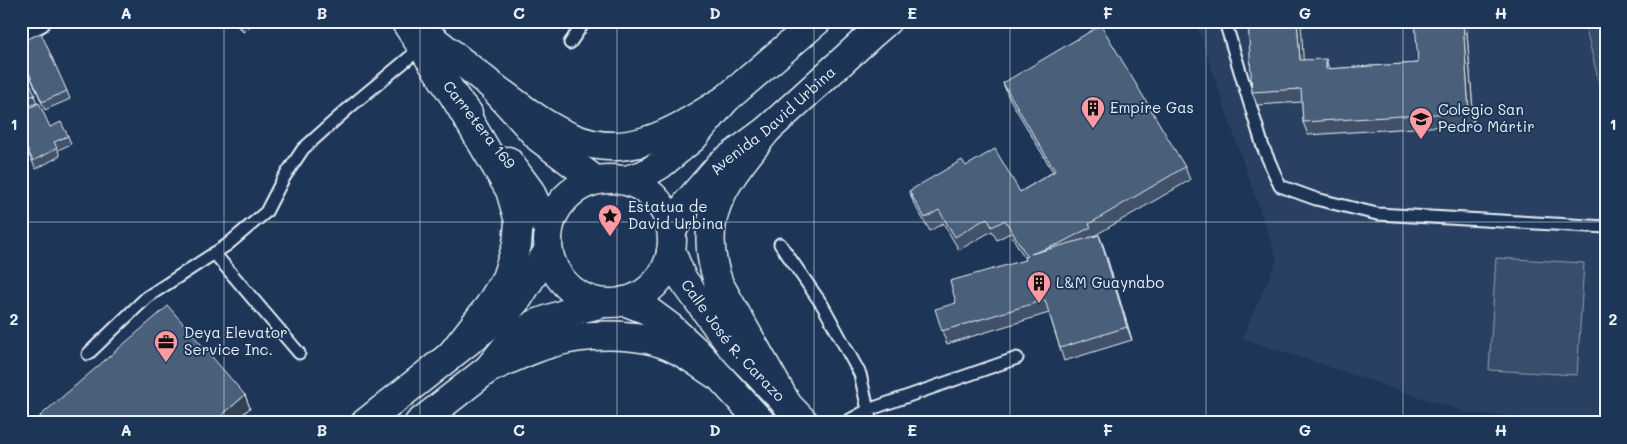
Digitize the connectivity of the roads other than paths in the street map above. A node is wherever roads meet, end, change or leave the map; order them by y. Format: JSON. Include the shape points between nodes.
{"nodes":[{"id":1,"x":39,"y":21,"type":"edge"},
{"id":2,"x":405,"y":21,"type":"edge"},
{"id":3,"x":410,"y":21,"type":"edge"},
{"id":4,"x":585,"y":21,"type":"edge"},
{"id":5,"x":817,"y":21,"type":"edge"},
{"id":6,"x":888,"y":21,"type":"edge"},
{"id":7,"x":1227,"y":21,"type":"edge"},
{"id":8,"x":21,"y":30,"type":"edge"},
{"id":9,"x":570,"y":43,"type":"dead end"},
{"id":10,"x":422,"y":47,"type":"junction"},
{"id":11,"x":491,"y":85,"type":"junction"},
{"id":12,"x":456,"y":99,"type":"junction"},
{"id":13,"x":726,"y":99,"type":"junction"},
{"id":14,"x":767,"y":130,"type":"junction"},
{"id":15,"x":595,"y":180,"type":"junction"},
{"id":16,"x":626,"y":180,"type":"junction"},
{"id":17,"x":1606,"y":227,"type":"edge"},
{"id":18,"x":548,"y":241,"type":"junction"},
{"id":19,"x":671,"y":241,"type":"junction"},
{"id":20,"x":780,"y":244,"type":"dead end"},
{"id":21,"x":214,"y":253,"type":"junction"},
{"id":22,"x":614,"y":302,"type":"junction"},
{"id":23,"x":299,"y":353,"type":"dead end"},
{"id":24,"x":88,"y":354,"type":"dead end"},
{"id":25,"x":450,"y":356,"type":"junction"},
{"id":26,"x":1016,"y":358,"type":"dead end"},
{"id":27,"x":488,"y":369,"type":"junction"},
{"id":28,"x":718,"y":376,"type":"junction"},
{"id":29,"x":868,"y":410,"type":"junction"},
{"id":30,"x":796,"y":413,"type":"edge"},
{"id":31,"x":365,"y":423,"type":"edge"},
{"id":32,"x":419,"y":423,"type":"edge"},
{"id":33,"x":762,"y":423,"type":"edge"},
{"id":34,"x":844,"y":423,"type":"edge"},
{"id":35,"x":871,"y":423,"type":"edge"}],
"edges":[{"from":1,"to":8,"type":"street"},
{"from":2,"to":10,"type":"street","name":"Carretera 169"},
{"from":3,"to":11,"type":"street","name":"Carretera 169"},
{"from":4,"to":9,"type":"lane"},
{"from":5,"to":13,"type":"street"},
{"from":6,"to":14,"type":"street","name":"Avenida David Urbina"},
{"from":7,"to":17,"type":"lane","via":[[1263,147],[1280,186],[1316,199],[1377,214]]},
{"from":10,"to":12,"type":"street","name":"Carretera 169"},
{"from":10,"to":21,"type":"lane","via":[[303,149],[266,212]]},
{"from":11,"to":13,"type":"street","via":[[570,137],[612,148],[664,135]]},
{"from":11,"to":15,"type":"street","name":"Carretera 169","via":[[539,138]]},
{"from":12,"to":18,"type":"street","name":"Carretera 169","via":[[530,191]]},
{"from":12,"to":25,"type":"street","via":[[510,190],[519,221],[517,245],[506,278],[489,306]]},
{"from":13,"to":16,"type":"street","via":[[693,138],[643,175]]},
{"from":14,"to":19,"type":"street","name":"Avenida David Urbina","via":[[721,164],[688,202]]},
{"from":14,"to":30,"type":"street","via":[[727,183],[710,224],[709,245],[719,284]]},
{"from":15,"to":16,"type":"street"},
{"from":15,"to":18,"type":"street","via":[[576,188],[555,211]]},
{"from":16,"to":19,"type":"street","via":[[653,195],[665,212]]},
{"from":18,"to":22,"type":"street","via":[[555,270],[567,286],[584,298]]},
{"from":18,"to":25,"type":"street","via":[[523,291],[508,310]]},
{"from":19,"to":22,"type":"street","via":[[669,261],[659,279],[643,293]]},
{"from":19,"to":30,"type":"street","name":"Calle José R. Carazo","via":[[682,278],[700,306],[731,346]]},
{"from":20,"to":29,"type":"lane","via":[[822,306],[860,374]]},
{"from":21,"to":23,"type":"lane"},
{"from":21,"to":24,"type":"lane","via":[[147,296]]},
{"from":22,"to":27,"type":"street","via":[[572,311],[535,324],[510,342]]},
{"from":22,"to":28,"type":"street","via":[[647,310],[695,350]]},
{"from":25,"to":31,"type":"street"},
{"from":26,"to":29,"type":"lane"},
{"from":27,"to":28,"type":"street","via":[[552,343],[586,336],[617,336],[641,338],[669,346]]},
{"from":27,"to":32,"type":"street"},
{"from":28,"to":33,"type":"street"},
{"from":29,"to":34,"type":"lane"},
{"from":29,"to":35,"type":"lane"}]}
